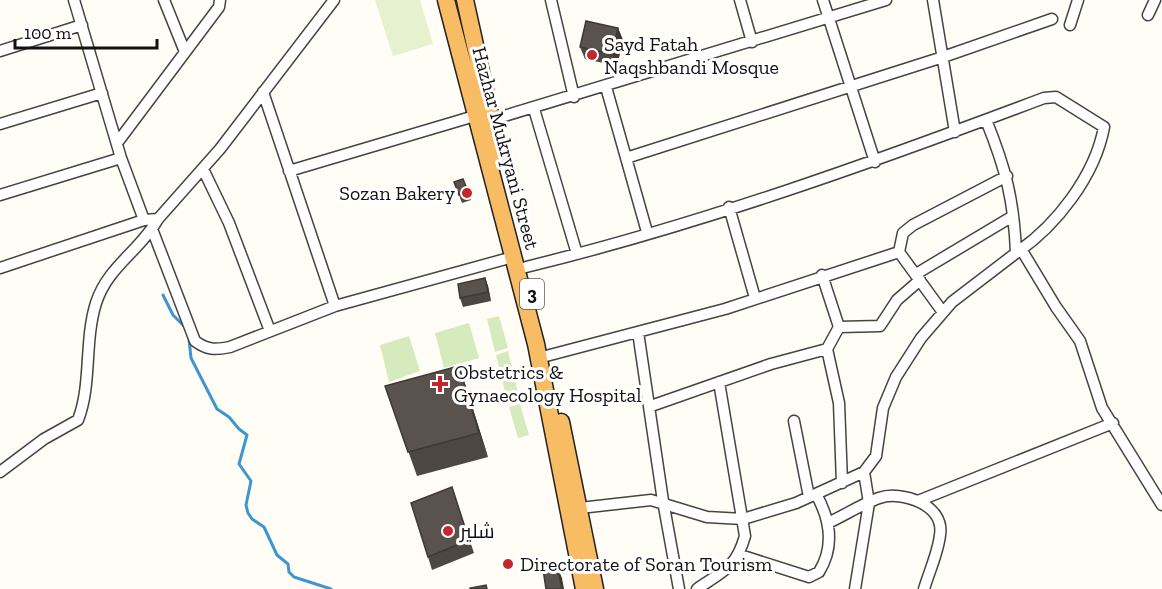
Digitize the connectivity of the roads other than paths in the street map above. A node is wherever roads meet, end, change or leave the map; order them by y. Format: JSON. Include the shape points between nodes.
{"nodes":[{"id":1,"x":74,"y":0,"type":"edge"},
{"id":2,"x":164,"y":0,"type":"edge"},
{"id":3,"x":220,"y":0,"type":"edge"},
{"id":4,"x":334,"y":0,"type":"edge"},
{"id":5,"x":446,"y":0,"type":"edge"},
{"id":6,"x":465,"y":0,"type":"edge"},
{"id":7,"x":551,"y":0,"type":"edge"},
{"id":8,"x":740,"y":0,"type":"edge"},
{"id":9,"x":823,"y":0,"type":"edge"},
{"id":10,"x":886,"y":0,"type":"edge"},
{"id":11,"x":933,"y":0,"type":"edge"},
{"id":12,"x":1078,"y":0,"type":"edge"},
{"id":13,"x":1155,"y":0,"type":"edge"},
{"id":14,"x":1148,"y":15,"type":"dead end"},
{"id":15,"x":829,"y":18,"type":"junction"},
{"id":16,"x":1052,"y":19,"type":"dead end"},
{"id":17,"x":82,"y":25,"type":"junction"},
{"id":18,"x":1070,"y":25,"type":"dead end"},
{"id":19,"x":752,"y":42,"type":"junction"},
{"id":20,"x":0,"y":51,"type":"edge"},
{"id":21,"x":185,"y":52,"type":"junction"},
{"id":22,"x":467,"y":52,"type":"junction"},
{"id":23,"x":943,"y":57,"type":"junction"},
{"id":24,"x":606,"y":87,"type":"junction"},
{"id":25,"x":850,"y":87,"type":"junction"},
{"id":26,"x":263,"y":92,"type":"junction"},
{"id":27,"x":102,"y":93,"type":"junction"},
{"id":28,"x":574,"y":97,"type":"junction"},
{"id":29,"x":534,"y":109,"type":"junction"},
{"id":30,"x":484,"y":118,"type":"junction"},
{"id":31,"x":986,"y":120,"type":"junction"},
{"id":32,"x":0,"y":124,"type":"edge"},
{"id":33,"x":955,"y":132,"type":"junction"},
{"id":34,"x":117,"y":143,"type":"junction"},
{"id":35,"x":121,"y":158,"type":"junction"},
{"id":36,"x":626,"y":158,"type":"junction"},
{"id":37,"x":875,"y":162,"type":"junction"},
{"id":38,"x":203,"y":169,"type":"junction"},
{"id":39,"x":289,"y":171,"type":"junction"},
{"id":40,"x":1007,"y":176,"type":"junction"},
{"id":41,"x":0,"y":195,"type":"edge"},
{"id":42,"x":729,"y":207,"type":"junction"},
{"id":43,"x":1014,"y":216,"type":"junction"},
{"id":44,"x":144,"y":220,"type":"junction"},
{"id":45,"x":155,"y":224,"type":"junction"},
{"id":46,"x":647,"y":232,"type":"junction"},
{"id":47,"x":1018,"y":251,"type":"junction"},
{"id":48,"x":900,"y":252,"type":"junction"},
{"id":49,"x":577,"y":254,"type":"junction"},
{"id":50,"x":519,"y":262,"type":"junction"},
{"id":51,"x":0,"y":268,"type":"edge"},
{"id":52,"x":822,"y":275,"type":"junction"},
{"id":53,"x":918,"y":277,"type":"junction"},
{"id":54,"x":755,"y":298,"type":"junction"},
{"id":55,"x":335,"y":306,"type":"junction"},
{"id":56,"x":942,"y":311,"type":"junction"},
{"id":57,"x":838,"y":327,"type":"junction"},
{"id":58,"x":270,"y":331,"type":"junction"},
{"id":59,"x":638,"y":332,"type":"junction"},
{"id":60,"x":827,"y":349,"type":"junction"},
{"id":61,"x":546,"y":356,"type":"junction"},
{"id":62,"x":719,"y":382,"type":"junction"},
{"id":63,"x":651,"y":406,"type":"junction"},
{"id":64,"x":794,"y":421,"type":"dead end"},
{"id":65,"x":1113,"y":423,"type":"junction"},
{"id":66,"x":0,"y":472,"type":"edge"},
{"id":67,"x":864,"y":472,"type":"junction"},
{"id":68,"x":842,"y":483,"type":"junction"},
{"id":69,"x":813,"y":495,"type":"junction"},
{"id":70,"x":663,"y":501,"type":"junction"},
{"id":71,"x":918,"y":501,"type":"junction"},
{"id":72,"x":869,"y":503,"type":"junction"},
{"id":73,"x":1162,"y":505,"type":"edge"},
{"id":74,"x":580,"y":508,"type":"junction"},
{"id":75,"x":743,"y":519,"type":"junction"},
{"id":76,"x":828,"y":524,"type":"junction"},
{"id":77,"x":740,"y":555,"type":"junction"},
{"id":78,"x":584,"y":589,"type":"edge"},
{"id":79,"x":595,"y":589,"type":"edge"},
{"id":80,"x":679,"y":589,"type":"edge"},
{"id":81,"x":697,"y":589,"type":"edge"},
{"id":82,"x":855,"y":589,"type":"edge"},
{"id":83,"x":924,"y":589,"type":"edge"}],
"edges":[{"from":1,"to":17,"type":"street"},
{"from":2,"to":21,"type":"street"},
{"from":3,"to":21,"type":"street","via":[[219,7]]},
{"from":4,"to":26,"type":"street"},
{"from":5,"to":22,"type":"highway","name":"Hazhar Mukryani Street","number":"3"},
{"from":6,"to":22,"type":"highway","name":"Hazhar Mukryani Street","number":"3"},
{"from":7,"to":28,"type":"street"},
{"from":8,"to":19,"type":"street"},
{"from":9,"to":15,"type":"street"},
{"from":10,"to":15,"type":"street"},
{"from":11,"to":23,"type":"street"},
{"from":12,"to":18,"type":"street"},
{"from":13,"to":14,"type":"street"},
{"from":15,"to":19,"type":"street"},
{"from":15,"to":25,"type":"street"},
{"from":16,"to":23,"type":"street"},
{"from":17,"to":20,"type":"street"},
{"from":17,"to":27,"type":"street"},
{"from":19,"to":24,"type":"street"},
{"from":21,"to":34,"type":"street"},
{"from":22,"to":30,"type":"highway","name":"Hazhar Mukryani Street","number":"3"},
{"from":23,"to":25,"type":"street"},
{"from":23,"to":33,"type":"street"},
{"from":24,"to":28,"type":"street"},
{"from":24,"to":36,"type":"street"},
{"from":25,"to":36,"type":"street"},
{"from":25,"to":37,"type":"street"},
{"from":26,"to":38,"type":"street"},
{"from":26,"to":39,"type":"street"},
{"from":27,"to":32,"type":"street"},
{"from":27,"to":34,"type":"street"},
{"from":28,"to":29,"type":"street"},
{"from":29,"to":30,"type":"street"},
{"from":29,"to":49,"type":"street"},
{"from":30,"to":39,"type":"street"},
{"from":30,"to":50,"type":"highway","name":"Hazhar Mukryani Street","number":"3"},
{"from":31,"to":33,"type":"street"},
{"from":31,"to":40,"type":"street"},
{"from":31,"to":47,"type":"street","via":[[1056,97],[1104,127],[1084,176],[1065,206],[1047,229]]},
{"from":33,"to":37,"type":"street"},
{"from":34,"to":35,"type":"street"},
{"from":35,"to":41,"type":"street"},
{"from":35,"to":44,"type":"street"},
{"from":36,"to":46,"type":"street"},
{"from":37,"to":42,"type":"street"},
{"from":38,"to":45,"type":"street"},
{"from":38,"to":58,"type":"street","via":[[229,223]]},
{"from":39,"to":55,"type":"street"},
{"from":40,"to":43,"type":"street"},
{"from":40,"to":48,"type":"street","via":[[913,225],[903,233]]},
{"from":42,"to":46,"type":"street"},
{"from":42,"to":54,"type":"street"},
{"from":43,"to":47,"type":"street"},
{"from":43,"to":53,"type":"street"},
{"from":44,"to":45,"type":"street"},
{"from":44,"to":51,"type":"street"},
{"from":45,"to":58,"type":"street","via":[[195,341],[214,350]]},
{"from":45,"to":66,"type":"street","via":[[114,268],[97,301],[87,347],[84,405],[78,420],[44,439]]},
{"from":46,"to":49,"type":"street"},
{"from":47,"to":56,"type":"street"},
{"from":47,"to":65,"type":"street","via":[[1080,341],[1102,408]]},
{"from":48,"to":52,"type":"street"},
{"from":48,"to":53,"type":"street"},
{"from":49,"to":50,"type":"street"},
{"from":50,"to":55,"type":"street"},
{"from":50,"to":61,"type":"highway","name":"Hazhar Mukryani Street","number":"3"},
{"from":50,"to":78,"type":"highway","name":"Hazhar Mukryani Street","number":"3"},
{"from":52,"to":54,"type":"street"},
{"from":52,"to":57,"type":"street"},
{"from":53,"to":56,"type":"street"},
{"from":53,"to":57,"type":"street","via":[[880,326]]},
{"from":54,"to":59,"type":"street"},
{"from":55,"to":58,"type":"street"},
{"from":56,"to":67,"type":"street","via":[[896,377],[883,408],[876,456]]},
{"from":57,"to":60,"type":"street"},
{"from":59,"to":61,"type":"street"},
{"from":59,"to":63,"type":"street"},
{"from":60,"to":62,"type":"street"},
{"from":60,"to":68,"type":"street","via":[[839,403]]},
{"from":61,"to":74,"type":"highway","name":"Hazhar Mukryani Street","number":"3"},
{"from":62,"to":63,"type":"street"},
{"from":62,"to":75,"type":"street"},
{"from":63,"to":70,"type":"street"},
{"from":64,"to":69,"type":"street"},
{"from":65,"to":71,"type":"street"},
{"from":65,"to":73,"type":"street"},
{"from":67,"to":68,"type":"street"},
{"from":67,"to":72,"type":"street"},
{"from":68,"to":69,"type":"street"},
{"from":69,"to":75,"type":"street"},
{"from":69,"to":76,"type":"street"},
{"from":70,"to":74,"type":"street"},
{"from":70,"to":75,"type":"street","via":[[707,517]]},
{"from":70,"to":80,"type":"street"},
{"from":71,"to":72,"type":"street","via":[[880,497]]},
{"from":71,"to":83,"type":"street","via":[[929,506],[940,523]]},
{"from":72,"to":76,"type":"street"},
{"from":72,"to":82,"type":"street"},
{"from":74,"to":79,"type":"highway","name":"Hazhar Mukryani Street","number":"3"},
{"from":75,"to":77,"type":"street","via":[[745,536]]},
{"from":76,"to":77,"type":"street","via":[[830,542],[824,565],[814,576]]},
{"from":77,"to":81,"type":"street"}]}
